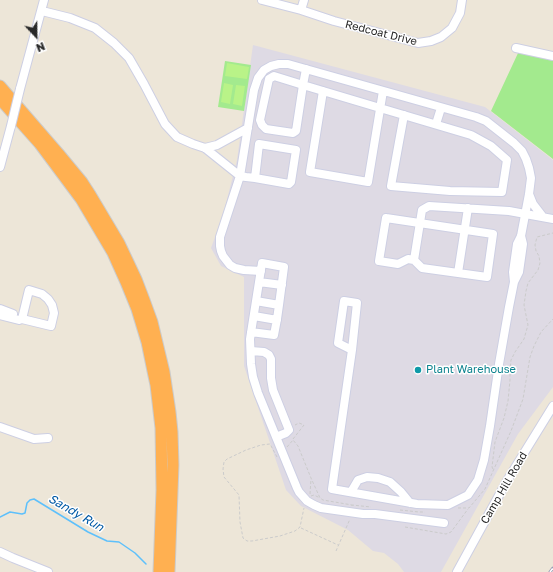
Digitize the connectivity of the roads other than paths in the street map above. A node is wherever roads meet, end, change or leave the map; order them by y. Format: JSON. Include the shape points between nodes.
{"nodes":[{"id":1,"x":44,"y":0,"type":"edge"},
{"id":2,"x":262,"y":0,"type":"edge"},
{"id":3,"x":304,"y":0,"type":"edge"},
{"id":4,"x":462,"y":0,"type":"edge"},
{"id":5,"x":301,"y":10,"type":"junction"},
{"id":6,"x":42,"y":11,"type":"junction"},
{"id":7,"x":516,"y":48,"type":"dead end"},
{"id":8,"x":553,"y":56,"type":"edge"},
{"id":9,"x":306,"y":70,"type":"junction"},
{"id":10,"x":303,"y":85,"type":"junction"},
{"id":11,"x":0,"y":86,"type":"edge"},
{"id":12,"x":323,"y":91,"type":"junction"},
{"id":13,"x":383,"y":91,"type":"junction"},
{"id":14,"x":0,"y":99,"type":"edge"},
{"id":15,"x":380,"y":108,"type":"junction"},
{"id":16,"x":441,"y":108,"type":"junction"},
{"id":17,"x":404,"y":115,"type":"junction"},
{"id":18,"x":436,"y":124,"type":"junction"},
{"id":19,"x":248,"y":128,"type":"junction"},
{"id":20,"x":0,"y":135,"type":"edge"},
{"id":21,"x":8,"y":138,"type":"junction"},
{"id":22,"x":205,"y":148,"type":"junction"},
{"id":23,"x":0,"y":167,"type":"edge"},
{"id":24,"x":240,"y":176,"type":"junction"},
{"id":25,"x":255,"y":178,"type":"junction"},
{"id":26,"x":529,"y":194,"type":"junction"},
{"id":27,"x":468,"y":208,"type":"junction"},
{"id":28,"x":525,"y":214,"type":"junction"},
{"id":29,"x":543,"y":217,"type":"junction"},
{"id":30,"x":553,"y":219,"type":"edge"},
{"id":31,"x":420,"y":223,"type":"junction"},
{"id":32,"x":465,"y":230,"type":"junction"},
{"id":33,"x":414,"y":260,"type":"junction"},
{"id":34,"x":260,"y":271,"type":"junction"},
{"id":35,"x":458,"y":273,"type":"junction"},
{"id":36,"x":259,"y":282,"type":"junction"},
{"id":37,"x":282,"y":285,"type":"junction"},
{"id":38,"x":256,"y":301,"type":"junction"},
{"id":39,"x":279,"y":305,"type":"junction"},
{"id":40,"x":2,"y":313,"type":"edge"},
{"id":41,"x":254,"y":316,"type":"junction"},
{"id":42,"x":22,"y":319,"type":"junction"},
{"id":43,"x":277,"y":320,"type":"junction"},
{"id":44,"x":252,"y":332,"type":"junction"},
{"id":45,"x":352,"y":350,"type":"junction"},
{"id":46,"x":251,"y":351,"type":"junction"},
{"id":47,"x":553,"y":406,"type":"edge"},
{"id":48,"x":0,"y":427,"type":"edge"},
{"id":49,"x":276,"y":437,"type":"junction"},
{"id":50,"x":48,"y":438,"type":"dead end"},
{"id":51,"x":351,"y":492,"type":"junction"},
{"id":52,"x":410,"y":503,"type":"junction"},
{"id":53,"x":444,"y":523,"type":"dead end"},
{"id":54,"x":0,"y":552,"type":"edge"},
{"id":55,"x":48,"y":572,"type":"edge"},
{"id":56,"x":159,"y":572,"type":"edge"},
{"id":57,"x":169,"y":572,"type":"edge"},
{"id":58,"x":457,"y":572,"type":"edge"}],
"edges":[{"from":1,"to":6,"type":"street"},
{"from":2,"to":5,"type":"street","name":"Redcoat Drive"},
{"from":3,"to":5,"type":"street"},
{"from":4,"to":5,"type":"street","name":"Redcoat Drive","via":[[460,13],[452,28],[431,42],[418,43]]},
{"from":6,"to":21,"type":"street","bridge":true},
{"from":6,"to":22,"type":"street","via":[[95,28],[114,43],[129,58],[165,124],[177,137]]},
{"from":7,"to":8,"type":"street"},
{"from":9,"to":10,"type":"street"},
{"from":9,"to":13,"type":"street"},
{"from":9,"to":19,"type":"street","via":[[279,64],[264,70],[254,90]]},
{"from":10,"to":10,"type":"street","via":[[274,76],[269,79],[260,120],[266,129],[293,134],[296,131]]},
{"from":10,"to":12,"type":"street"},
{"from":11,"to":57,"type":"highway","via":[[82,182],[126,256],[148,310],[164,372],[172,432]]},
{"from":12,"to":15,"type":"street"},
{"from":12,"to":15,"type":"street","via":[[310,172],[368,182]]},
{"from":13,"to":15,"type":"street"},
{"from":13,"to":16,"type":"street"},
{"from":14,"to":56,"type":"highway","via":[[40,144],[81,199],[112,253],[137,309],[156,385],[161,428]]},
{"from":15,"to":17,"type":"street"},
{"from":16,"to":18,"type":"street"},
{"from":16,"to":26,"type":"street","via":[[486,121],[514,143],[522,151],[529,168]]},
{"from":17,"to":18,"type":"street"},
{"from":17,"to":18,"type":"street","via":[[391,186],[502,192],[507,160],[491,146],[471,135]]},
{"from":19,"to":22,"type":"street","via":[[217,145]]},
{"from":19,"to":24,"type":"street"},
{"from":20,"to":21,"type":"street"},
{"from":21,"to":23,"type":"street"},
{"from":22,"to":24,"type":"street"},
{"from":24,"to":25,"type":"street"},
{"from":24,"to":34,"type":"street","via":[[220,237],[220,246],[223,256],[230,265],[244,270]]},
{"from":25,"to":25,"type":"street","via":[[289,184],[296,150],[259,144]]},
{"from":26,"to":28,"type":"street"},
{"from":26,"to":29,"type":"street"},
{"from":27,"to":28,"type":"street"},
{"from":27,"to":31,"type":"street","via":[[429,206],[422,210]]},
{"from":27,"to":32,"type":"street"},
{"from":28,"to":29,"type":"street"},
{"from":28,"to":52,"type":"street","via":[[517,244],[514,282],[488,440],[478,480],[468,495],[448,505]]},
{"from":29,"to":30,"type":"street"},
{"from":31,"to":32,"type":"street"},
{"from":31,"to":33,"type":"street"},
{"from":31,"to":33,"type":"street","via":[[386,218],[379,261],[398,264],[408,259]]},
{"from":32,"to":35,"type":"street"},
{"from":32,"to":35,"type":"street","via":[[493,234],[487,277]]},
{"from":33,"to":35,"type":"street","via":[[422,268]]},
{"from":34,"to":36,"type":"street"},
{"from":34,"to":37,"type":"street","via":[[262,263],[284,267]]},
{"from":36,"to":37,"type":"street"},
{"from":36,"to":38,"type":"street"},
{"from":37,"to":39,"type":"street"},
{"from":38,"to":39,"type":"street"},
{"from":38,"to":41,"type":"street"},
{"from":39,"to":43,"type":"street"},
{"from":40,"to":42,"type":"street","via":[[20,316]]},
{"from":41,"to":43,"type":"street"},
{"from":41,"to":44,"type":"street"},
{"from":42,"to":42,"type":"street","via":[[51,326],[54,313],[52,305],[42,294],[29,290]]},
{"from":43,"to":44,"type":"street","via":[[274,335]]},
{"from":44,"to":46,"type":"street"},
{"from":45,"to":45,"type":"street","via":[[358,303],[344,301],[338,343]]},
{"from":45,"to":51,"type":"street","via":[[332,489]]},
{"from":46,"to":49,"type":"street","via":[[256,386]]},
{"from":46,"to":49,"type":"street","via":[[264,352],[271,359],[273,390],[289,430]]},
{"from":47,"to":58,"type":"street","name":"Camp Hill Road","via":[[508,479]]},
{"from":48,"to":50,"type":"street","via":[[34,439]]},
{"from":49,"to":53,"type":"street","via":[[299,492],[314,506],[357,514]]},
{"from":51,"to":52,"type":"street"},
{"from":51,"to":52,"type":"street","via":[[358,480],[367,477],[378,478],[390,482]]},
{"from":54,"to":55,"type":"street"}]}
